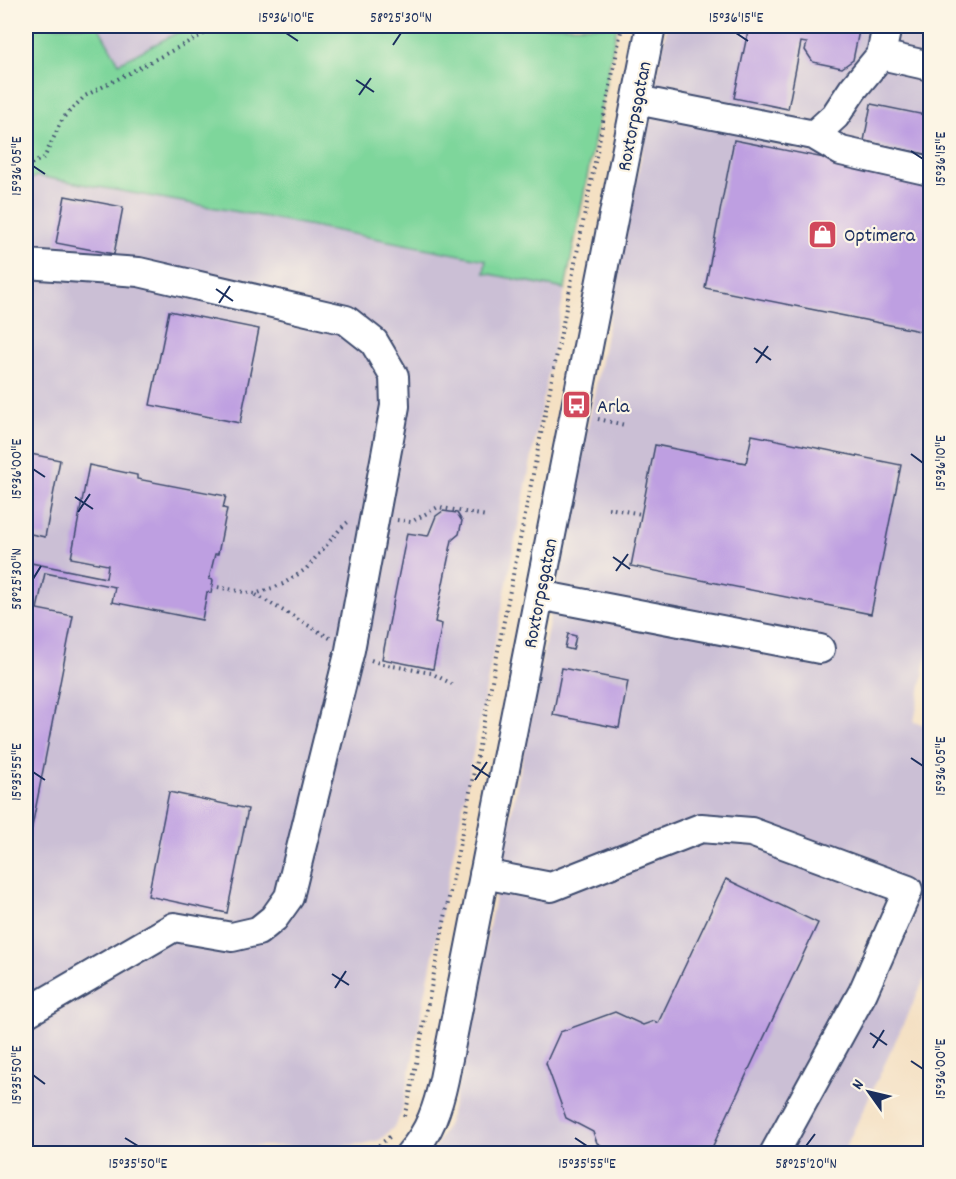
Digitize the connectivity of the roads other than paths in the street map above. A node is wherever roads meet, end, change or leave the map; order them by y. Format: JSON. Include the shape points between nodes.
{"nodes":[{"id":1,"x":651,"y":26,"type":"edge"},
{"id":2,"x":887,"y":26,"type":"edge"},
{"id":3,"x":881,"y":56,"type":"junction"},
{"id":4,"x":930,"y":66,"type":"edge"},
{"id":5,"x":637,"y":100,"type":"junction"},
{"id":6,"x":814,"y":135,"type":"junction"},
{"id":7,"x":930,"y":171,"type":"edge"},
{"id":8,"x":26,"y":264,"type":"edge"},
{"id":9,"x":538,"y":596,"type":"junction"},
{"id":10,"x":820,"y":648,"type":"dead end"},
{"id":11,"x":483,"y":874,"type":"junction"},
{"id":12,"x":26,"y":1013,"type":"edge"},
{"id":13,"x":407,"y":1147,"type":"edge"},
{"id":14,"x":774,"y":1154,"type":"edge"}],
"edges":[{"from":1,"to":5,"type":"street","name":"Roxtorpsgatan"},
{"from":2,"to":3,"type":"street"},
{"from":3,"to":4,"type":"street"},
{"from":3,"to":6,"type":"street","via":[[835,116]]},
{"from":5,"to":6,"type":"street"},
{"from":5,"to":9,"type":"street","name":"Roxtorpsgatan"},
{"from":6,"to":7,"type":"street","via":[[841,151]]},
{"from":8,"to":12,"type":"street","via":[[139,272],[346,320],[374,342],[394,376],[395,406],[350,650],[289,897],[274,918],[258,931],[232,937],[174,927]]},
{"from":9,"to":10,"type":"street"},
{"from":9,"to":11,"type":"street","name":"Roxtorpsgatan"},
{"from":11,"to":13,"type":"street","name":"Roxtorpsgatan","via":[[439,1104],[421,1141]]},
{"from":11,"to":14,"type":"street","via":[[551,887],[701,828],[751,832],[908,890],[863,992]]}]}
